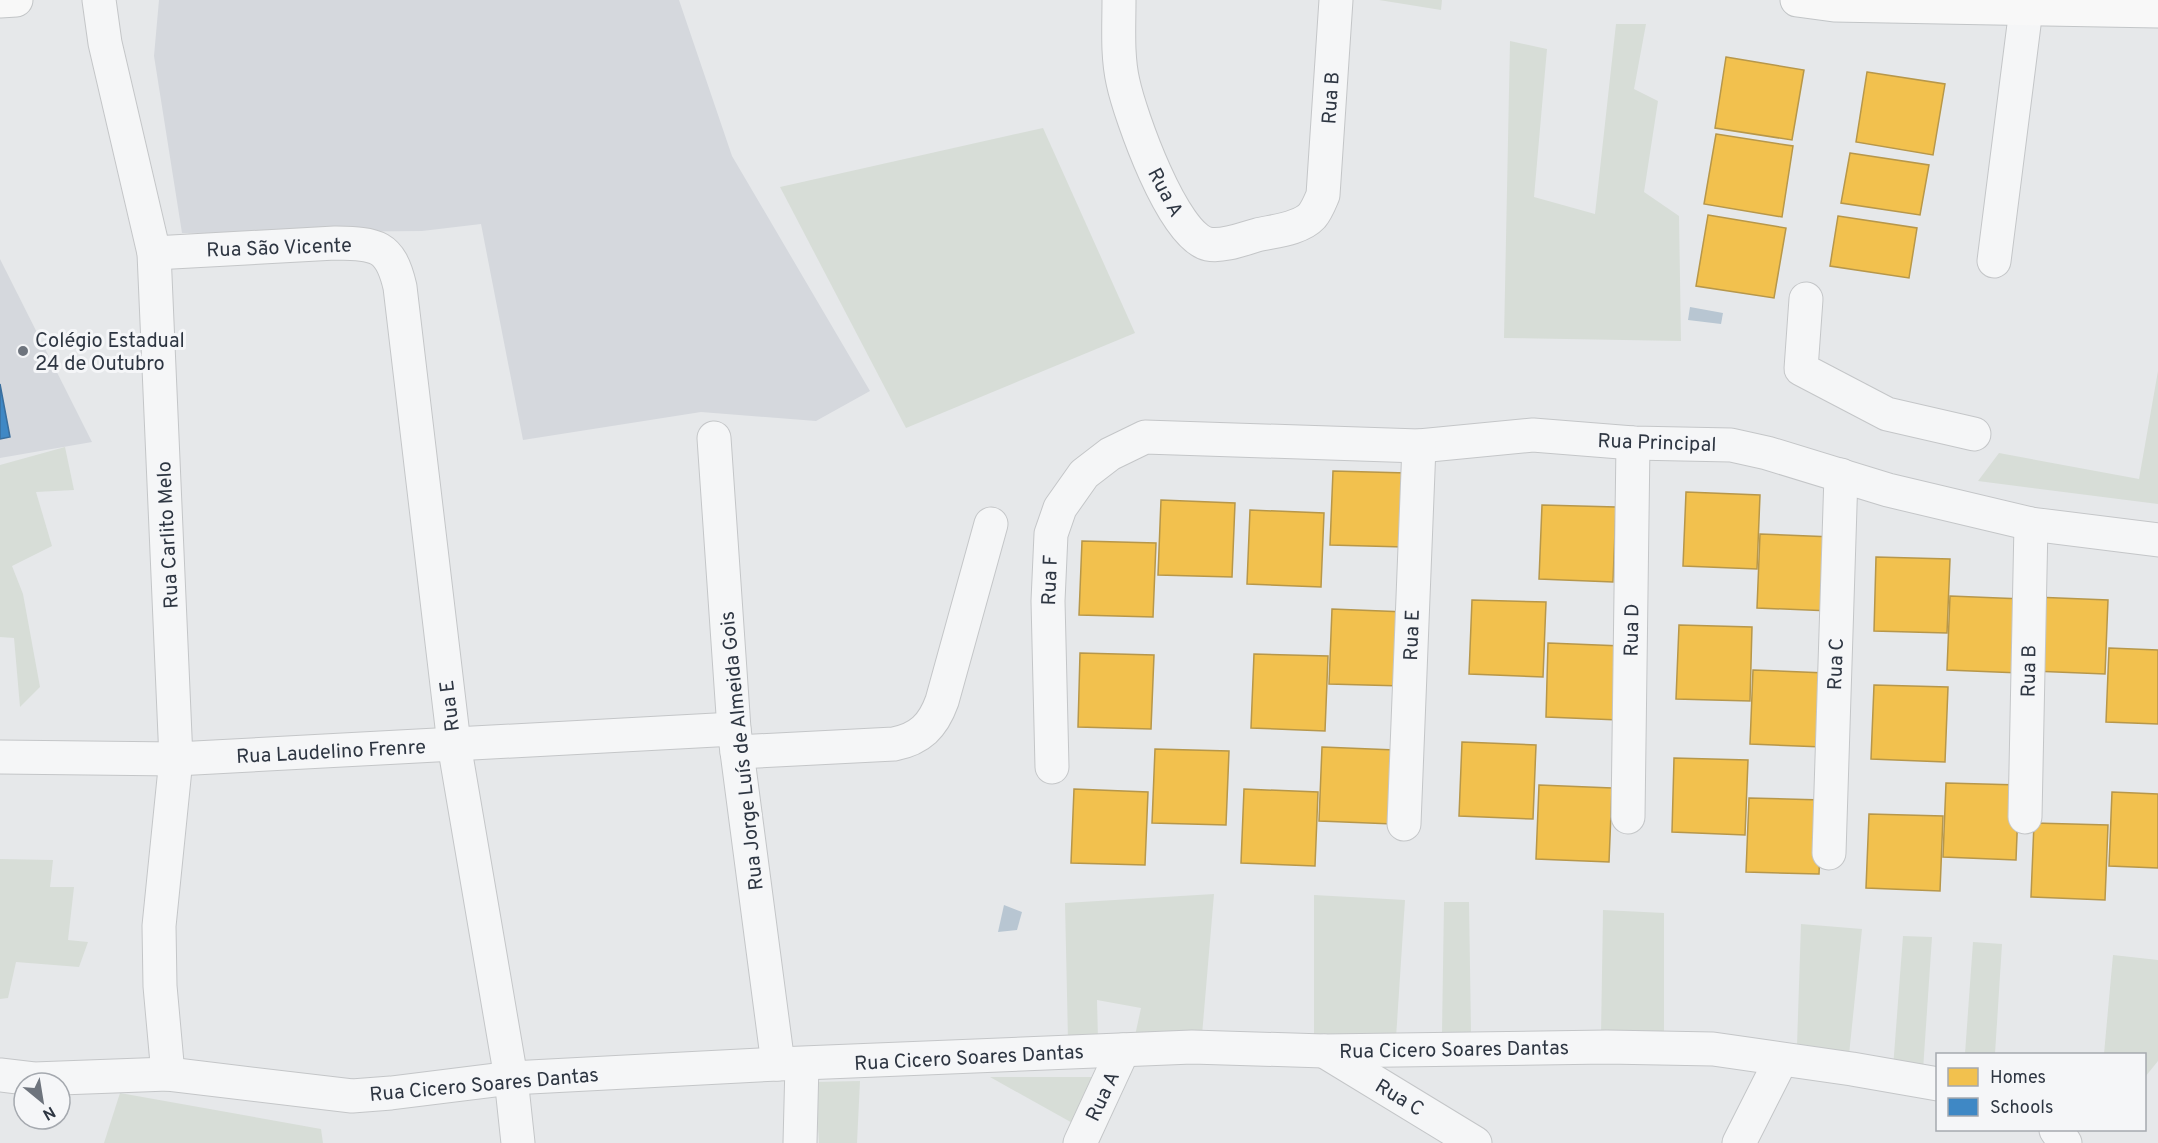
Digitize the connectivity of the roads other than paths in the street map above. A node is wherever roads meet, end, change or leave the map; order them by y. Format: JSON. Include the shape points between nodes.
{"nodes":[{"id":1,"x":16,"y":0,"type":"edge"},
{"id":2,"x":99,"y":0,"type":"edge"},
{"id":3,"x":1119,"y":0,"type":"edge"},
{"id":4,"x":1336,"y":0,"type":"edge"},
{"id":5,"x":1797,"y":0,"type":"edge"},
{"id":6,"x":0,"y":1,"type":"edge"},
{"id":7,"x":2025,"y":9,"type":"junction"},
{"id":8,"x":2158,"y":11,"type":"edge"},
{"id":9,"x":1323,"y":195,"type":"joint"},
{"id":10,"x":154,"y":253,"type":"junction"},
{"id":11,"x":1994,"y":261,"type":"dead end"},
{"id":12,"x":396,"y":266,"type":"joint"},
{"id":13,"x":1806,"y":299,"type":"dead end"},
{"id":14,"x":1974,"y":434,"type":"dead end"},
{"id":15,"x":1145,"y":437,"type":"joint"},
{"id":16,"x":714,"y":438,"type":"dead end"},
{"id":17,"x":1633,"y":443,"type":"junction"},
{"id":18,"x":1419,"y":446,"type":"junction"},
{"id":19,"x":1841,"y":475,"type":"junction"},
{"id":20,"x":991,"y":524,"type":"dead end"},
{"id":21,"x":2031,"y":524,"type":"junction"},
{"id":22,"x":2158,"y":540,"type":"edge"},
{"id":23,"x":736,"y":740,"type":"junction"},
{"id":24,"x":454,"y":744,"type":"junction"},
{"id":25,"x":0,"y":757,"type":"edge"},
{"id":26,"x":177,"y":759,"type":"junction"},
{"id":27,"x":1052,"y":767,"type":"dead end"},
{"id":28,"x":1628,"y":817,"type":"dead end"},
{"id":29,"x":2025,"y":817,"type":"dead end"},
{"id":30,"x":1404,"y":824,"type":"dead end"},
{"id":31,"x":1829,"y":853,"type":"dead end"},
{"id":32,"x":1123,"y":1050,"type":"junction"},
{"id":33,"x":1324,"y":1051,"type":"junction"},
{"id":34,"x":1781,"y":1060,"type":"junction"},
{"id":35,"x":790,"y":1064,"type":"junction"},
{"id":36,"x":168,"y":1074,"type":"junction"},
{"id":37,"x":0,"y":1075,"type":"edge"},
{"id":38,"x":511,"y":1078,"type":"junction"},
{"id":39,"x":1936,"y":1084,"type":"edge"},
{"id":40,"x":518,"y":1143,"type":"edge"},
{"id":41,"x":800,"y":1143,"type":"edge"},
{"id":42,"x":1080,"y":1143,"type":"edge"},
{"id":43,"x":1475,"y":1143,"type":"edge"},
{"id":44,"x":1739,"y":1143,"type":"edge"}],
"edges":[{"from":1,"to":6,"type":"main road"},
{"from":2,"to":10,"type":"street","name":"Rua Carlito Melo","via":[[105,43]]},
{"from":3,"to":9,"type":"street","name":"Rua A","via":[[1122,80],[1130,111],[1168,199],[1195,238],[1217,244],[1299,224],[1313,215]]},
{"from":4,"to":9,"type":"street","name":"Rua B"},
{"from":5,"to":7,"type":"main road","via":[[1834,5]]},
{"from":7,"to":8,"type":"main road"},
{"from":7,"to":11,"type":"street"},
{"from":10,"to":12,"type":"street","name":"Rua São Vicente","via":[[361,244],[380,249]]},
{"from":10,"to":26,"type":"street","name":"Rua Carlito Melo"},
{"from":12,"to":24,"type":"street","name":"Rua E"},
{"from":13,"to":14,"type":"street","via":[[1801,369],[1887,414]]},
{"from":15,"to":18,"type":"street","name":"Rua Principal"},
{"from":15,"to":27,"type":"street","name":"Rua F","via":[[1110,454],[1084,474],[1060,508],[1051,534],[1048,601]]},
{"from":16,"to":23,"type":"street","name":"Rua Jorge Luís de Almeida Gois"},
{"from":17,"to":18,"type":"street","name":"Rua Principal","via":[[1533,435]]},
{"from":17,"to":19,"type":"street","name":"Rua Principal","via":[[1731,445]]},
{"from":17,"to":28,"type":"street","name":"Rua D"},
{"from":18,"to":30,"type":"street","name":"Rua E"},
{"from":19,"to":21,"type":"street","name":"Rua Principal"},
{"from":19,"to":31,"type":"street","name":"Rua C"},
{"from":20,"to":23,"type":"street","name":"Rua Laudelino Frenre","via":[[942,701],[929,728],[911,740],[894,744]]},
{"from":21,"to":22,"type":"street","name":"Rua Principal"},
{"from":21,"to":29,"type":"street","name":"Rua B"},
{"from":23,"to":24,"type":"street","name":"Rua Laudelino Frenre"},
{"from":23,"to":35,"type":"street","name":"Rua Jorge Luís de Almeida Gois"},
{"from":24,"to":26,"type":"street","name":"Rua Laudelino Frenre"},
{"from":24,"to":38,"type":"street","name":"Rua E"},
{"from":25,"to":26,"type":"street","name":"Rua Laudelino Frenre"},
{"from":26,"to":36,"type":"street","name":"Rua Carlito Melo","via":[[159,926]]},
{"from":32,"to":33,"type":"street","name":"Rua Cicero Soares Dantas","via":[[1192,1047]]},
{"from":32,"to":35,"type":"street","name":"Rua Cicero Soares Dantas"},
{"from":32,"to":42,"type":"street","name":"Rua A"},
{"from":33,"to":34,"type":"street","name":"Rua Cicero Soares Dantas","via":[[1713,1049]]},
{"from":33,"to":43,"type":"street","name":"Rua C"},
{"from":34,"to":39,"type":"street","name":"Rua Cicero Soares Dantas"},
{"from":34,"to":44,"type":"street"},
{"from":35,"to":38,"type":"street","name":"Rua Cicero Soares Dantas"},
{"from":35,"to":41,"type":"street","name":"Rua Jorge Luís de Almeida Gois"},
{"from":36,"to":37,"type":"street","name":"Rua Cicero Soares Dantas","via":[[34,1079]]},
{"from":36,"to":38,"type":"street","name":"Rua Cicero Soares Dantas","via":[[352,1096]]},
{"from":38,"to":40,"type":"street","name":"Rua E"}]}
